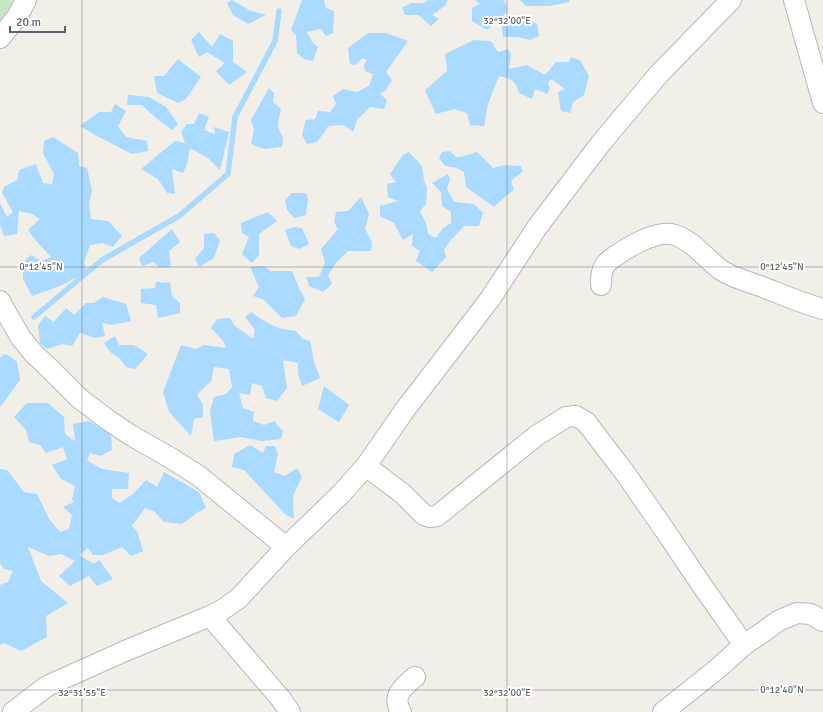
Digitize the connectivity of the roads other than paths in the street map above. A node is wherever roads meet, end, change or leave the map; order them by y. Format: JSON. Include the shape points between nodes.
{"nodes":[{"id":1,"x":26,"y":0,"type":"edge"},
{"id":2,"x":731,"y":0,"type":"edge"},
{"id":3,"x":794,"y":0,"type":"edge"},
{"id":4,"x":0,"y":38,"type":"edge"},
{"id":5,"x":823,"y":103,"type":"edge"},
{"id":6,"x":601,"y":285,"type":"dead end"},
{"id":7,"x":0,"y":301,"type":"edge"},
{"id":8,"x":823,"y":309,"type":"edge"},
{"id":9,"x":366,"y":466,"type":"junction"},
{"id":10,"x":286,"y":547,"type":"junction"},
{"id":11,"x":210,"y":616,"type":"junction"},
{"id":12,"x":823,"y":621,"type":"edge"},
{"id":13,"x":744,"y":645,"type":"junction"},
{"id":14,"x":415,"y":677,"type":"dead end"},
{"id":15,"x":13,"y":712,"type":"edge"},
{"id":16,"x":290,"y":712,"type":"edge"},
{"id":17,"x":401,"y":712,"type":"edge"},
{"id":18,"x":663,"y":712,"type":"edge"}],
"edges":[{"from":1,"to":4,"type":"street","via":[[17,17]]},
{"from":2,"to":9,"type":"street","via":[[659,74],[600,143],[538,226],[490,299],[404,411]]},
{"from":3,"to":5,"type":"street"},
{"from":6,"to":8,"type":"street","via":[[601,273],[605,264],[620,253],[646,239],[674,235],[686,240],[722,270],[737,278]]},
{"from":7,"to":10,"type":"street","via":[[21,338],[34,354],[79,398],[132,436],[199,476]]},
{"from":9,"to":10,"type":"street"},
{"from":9,"to":13,"type":"street","via":[[403,494],[424,515],[437,516],[536,436],[566,417],[576,416],[586,422],[625,474]]},
{"from":10,"to":11,"type":"street","via":[[239,598]]},
{"from":11,"to":15,"type":"street","via":[[47,686]]},
{"from":11,"to":16,"type":"street"},
{"from":12,"to":13,"type":"street","via":[[812,614],[797,613],[778,621]]},
{"from":13,"to":18,"type":"street"},
{"from":14,"to":17,"type":"street","via":[[401,689],[397,698]]}]}
